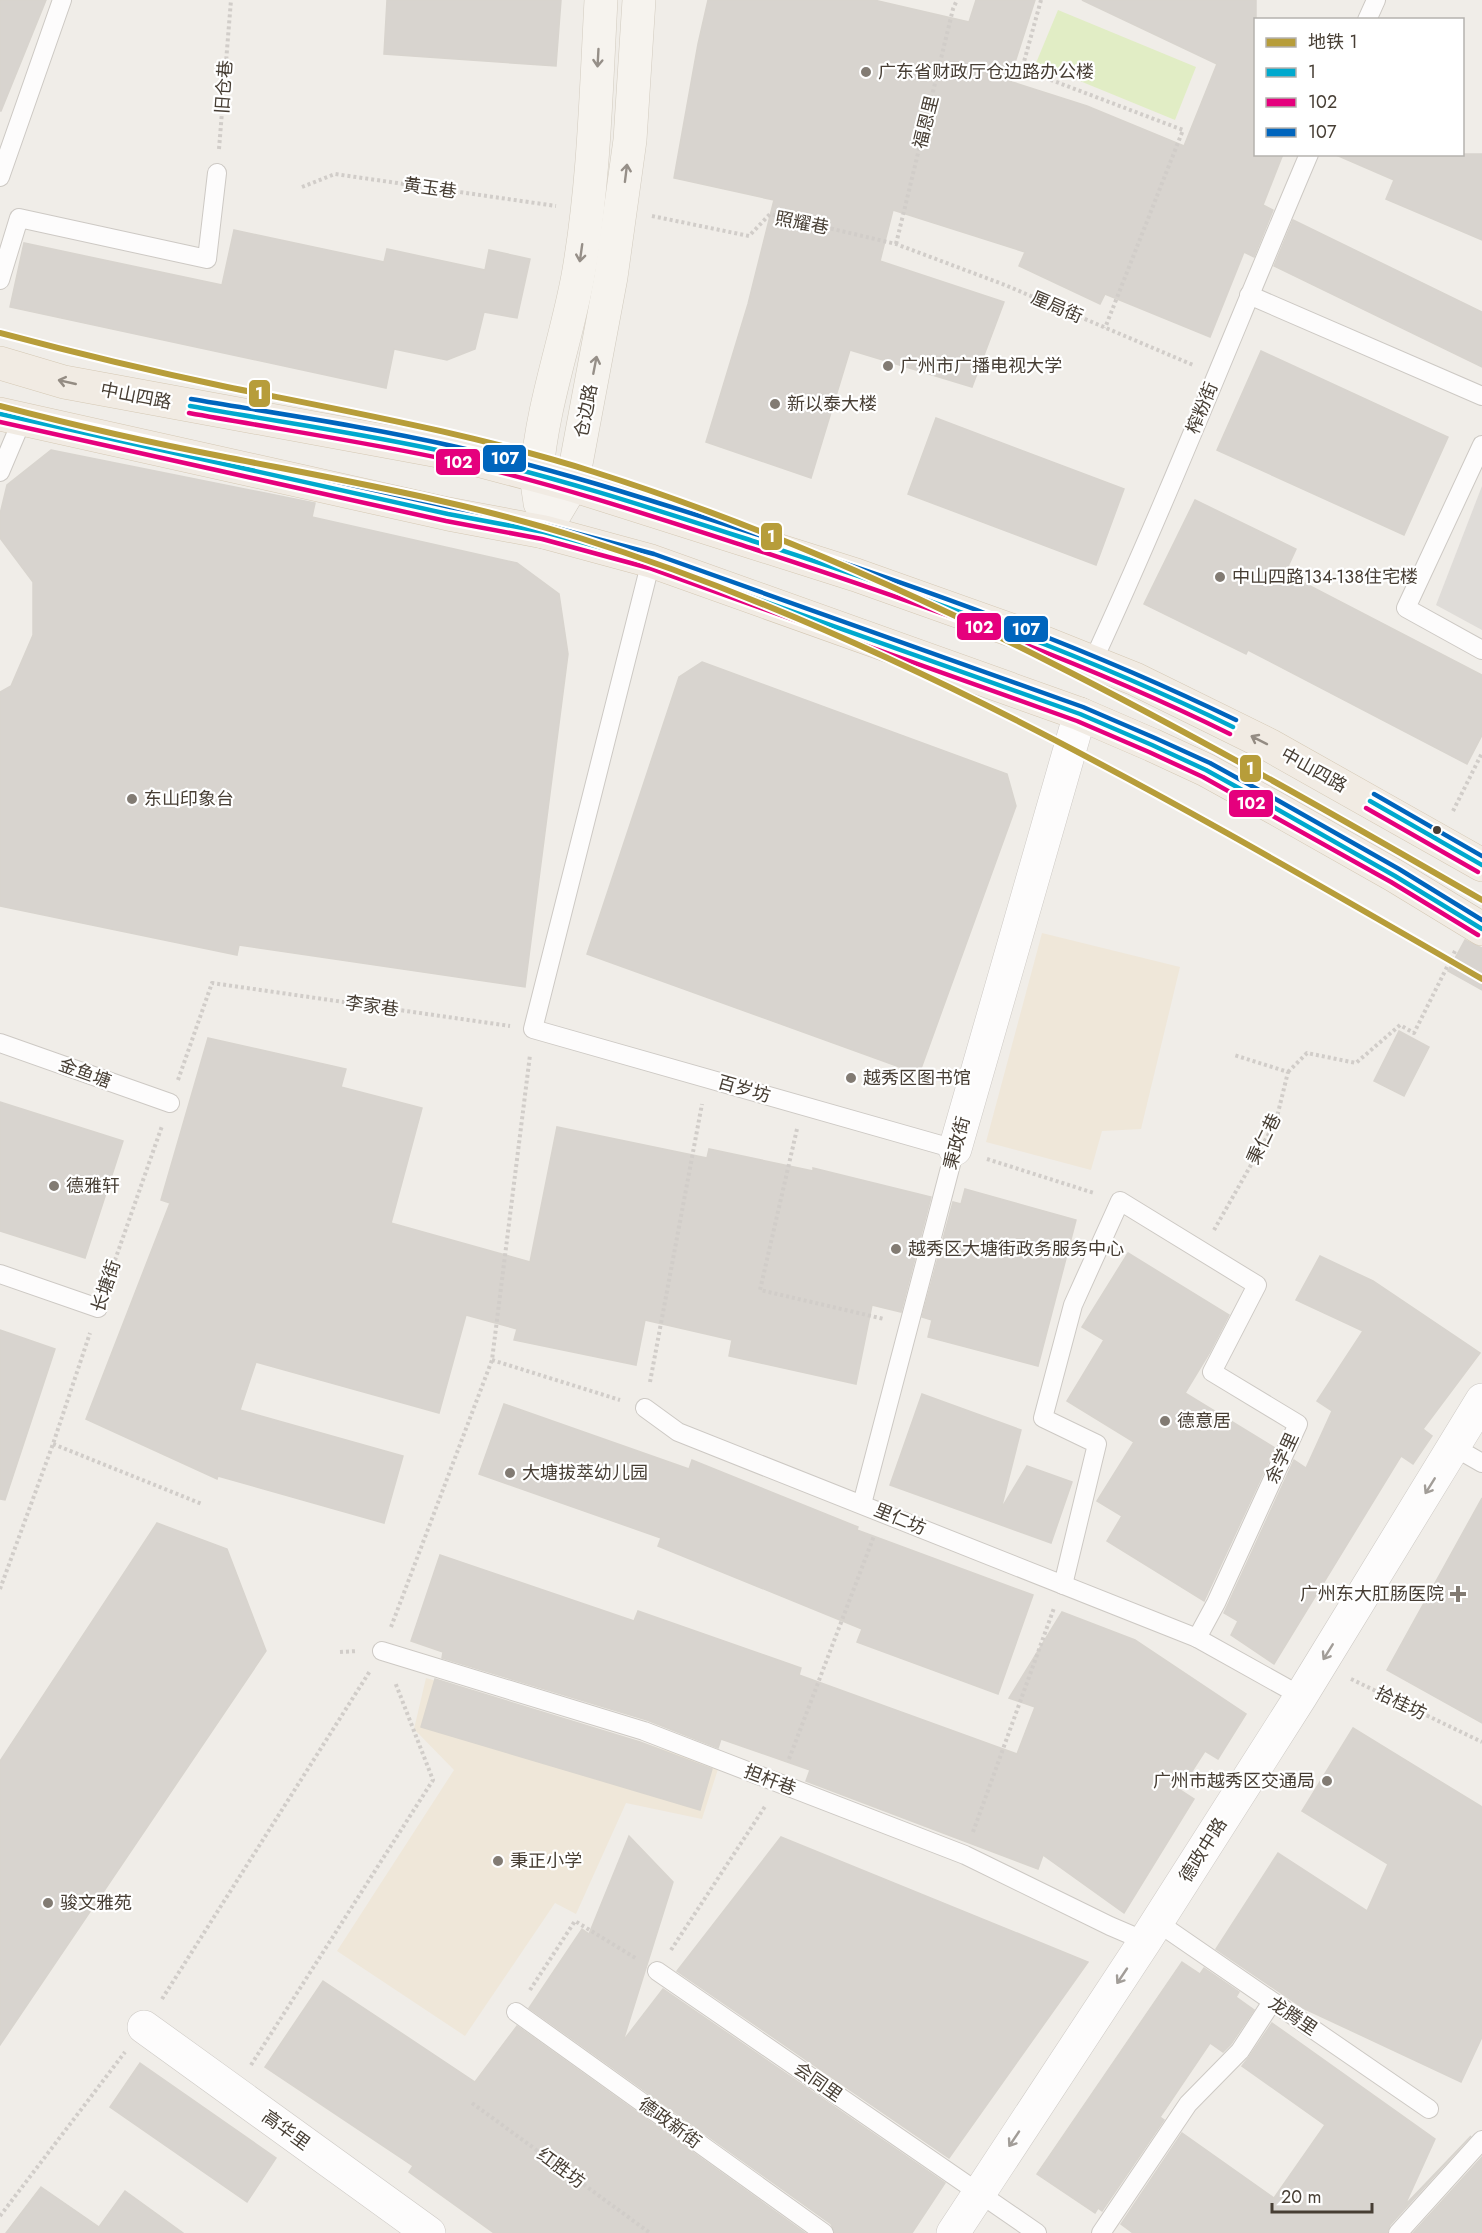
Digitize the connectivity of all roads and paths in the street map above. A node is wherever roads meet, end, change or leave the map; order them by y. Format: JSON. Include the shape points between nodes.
{"nodes":[{"id":1,"x":62,"y":0,"type":"edge"},
{"id":2,"x":231,"y":0,"type":"edge"},
{"id":3,"x":601,"y":0,"type":"edge"},
{"id":4,"x":639,"y":0,"type":"edge"},
{"id":5,"x":957,"y":0,"type":"edge"},
{"id":6,"x":1041,"y":0,"type":"edge"},
{"id":7,"x":1376,"y":0,"type":"edge"},
{"id":8,"x":1368,"y":18,"type":"edge"},
{"id":9,"x":1308,"y":156,"type":"edge"},
{"id":10,"x":217,"y":173,"type":"joint"},
{"id":11,"x":0,"y":177,"type":"edge"},
{"id":12,"x":302,"y":187,"type":"dead end"},
{"id":13,"x":560,"y":207,"type":"dead end"},
{"id":14,"x":646,"y":215,"type":"dead end"},
{"id":15,"x":896,"y":244,"type":"junction"},
{"id":16,"x":0,"y":280,"type":"edge"},
{"id":17,"x":1249,"y":295,"type":"junction"},
{"id":18,"x":1105,"y":328,"type":"junction"},
{"id":19,"x":0,"y":363,"type":"edge"},
{"id":20,"x":1216,"y":375,"type":"junction"},
{"id":21,"x":1482,"y":396,"type":"edge"},
{"id":22,"x":11,"y":417,"type":"edge"},
{"id":23,"x":1482,"y":444,"type":"edge"},
{"id":24,"x":0,"y":472,"type":"edge"},
{"id":25,"x":536,"y":474,"type":"junction"},
{"id":26,"x":572,"y":484,"type":"junction"},
{"id":27,"x":544,"y":532,"type":"junction"},
{"id":28,"x":651,"y":561,"type":"junction"},
{"id":29,"x":1482,"y":651,"type":"edge"},
{"id":30,"x":1093,"y":661,"type":"junction"},
{"id":31,"x":1080,"y":714,"type":"junction"},
{"id":32,"x":1482,"y":753,"type":"edge"},
{"id":33,"x":1449,"y":819,"type":"dead end"},
{"id":34,"x":1482,"y":865,"type":"edge"},
{"id":35,"x":1476,"y":926,"type":"edge"},
{"id":36,"x":212,"y":983,"type":"joint"},
{"id":37,"x":533,"y":1029,"type":"junction"},
{"id":38,"x":0,"y":1043,"type":"edge"},
{"id":39,"x":1234,"y":1055,"type":"dead end"},
{"id":40,"x":1288,"y":1072,"type":"junction"},
{"id":41,"x":706,"y":1078,"type":"junction"},
{"id":42,"x":170,"y":1103,"type":"junction"},
{"id":43,"x":802,"y":1105,"type":"junction"},
{"id":44,"x":955,"y":1149,"type":"junction"},
{"id":45,"x":1120,"y":1202,"type":"junction"},
{"id":46,"x":1202,"y":1252,"type":"junction"},
{"id":47,"x":0,"y":1274,"type":"edge"},
{"id":48,"x":98,"y":1308,"type":"junction"},
{"id":49,"x":909,"y":1325,"type":"junction"},
{"id":50,"x":492,"y":1360,"type":"junction"},
{"id":51,"x":1482,"y":1400,"type":"edge"},
{"id":52,"x":645,"y":1408,"type":"junction"},
{"id":53,"x":53,"y":1444,"type":"junction"},
{"id":54,"x":1468,"y":1455,"type":"edge"},
{"id":55,"x":202,"y":1504,"type":"dead end"},
{"id":56,"x":862,"y":1504,"type":"junction"},
{"id":57,"x":882,"y":1512,"type":"junction"},
{"id":58,"x":1063,"y":1585,"type":"junction"},
{"id":59,"x":0,"y":1589,"type":"edge"},
{"id":60,"x":1197,"y":1638,"type":"junction"},
{"id":61,"x":382,"y":1651,"type":"junction"},
{"id":62,"x":1320,"y":1664,"type":"junction"},
{"id":63,"x":1300,"y":1696,"type":"junction"},
{"id":64,"x":1482,"y":1742,"type":"edge"},
{"id":65,"x":780,"y":1784,"type":"junction"},
{"id":66,"x":965,"y":1855,"type":"junction"},
{"id":67,"x":1151,"y":1932,"type":"junction"},
{"id":68,"x":657,"y":1971,"type":"junction"},
{"id":69,"x":1272,"y":2002,"type":"junction"},
{"id":70,"x":516,"y":2012,"type":"joint"},
{"id":71,"x":144,"y":2027,"type":"junction"},
{"id":72,"x":233,"y":2092,"type":"junction"},
{"id":73,"x":471,"y":2103,"type":"dead end"},
{"id":74,"x":1429,"y":2109,"type":"dead end"},
{"id":75,"x":1482,"y":2140,"type":"edge"},
{"id":76,"x":979,"y":2193,"type":"junction"},
{"id":77,"x":0,"y":2216,"type":"edge"},
{"id":78,"x":429,"y":2233,"type":"edge"},
{"id":79,"x":650,"y":2233,"type":"edge"},
{"id":80,"x":824,"y":2233,"type":"edge"},
{"id":81,"x":952,"y":2233,"type":"edge"},
{"id":82,"x":1037,"y":2233,"type":"edge"},
{"id":83,"x":1101,"y":2233,"type":"edge"},
{"id":84,"x":1398,"y":2233,"type":"edge"}],
"edges":[{"from":1,"to":11,"type":"lane"},
{"from":2,"to":10,"type":"path","name":"旧仓巷"},
{"from":3,"to":25,"type":"main road","name":"仓边路","one_way":true,"via":[[594,142],[578,274]]},
{"from":26,"to":4,"type":"main road","name":"仓边路","one_way":true,"via":[[621,214]]},
{"from":5,"to":15,"type":"path","name":"福恩里"},
{"from":6,"to":18,"type":"path","via":[[1022,69],[1183,130]]},
{"from":7,"to":8,"type":"lane"},
{"from":9,"to":17,"type":"lane","name":"榨粉街"},
{"from":10,"to":16,"type":"lane","via":[[207,259],[19,218]]},
{"from":12,"to":13,"type":"path","name":"黄玉巷","via":[[335,174]]},
{"from":14,"to":15,"type":"path","name":"照耀巷","via":[[749,236],[770,214]]},
{"from":15,"to":18,"type":"path","name":"厘局街"},
{"from":17,"to":20,"type":"lane","name":"榨粉街"},
{"from":17,"to":21,"type":"lane"},
{"from":18,"to":20,"type":"path","name":"厘局街"},
{"from":25,"to":19,"type":"main road","name":"中山四路","one_way":true,"via":[[455,454],[64,382]]},
{"from":20,"to":30,"type":"lane","name":"榨粉街"},
{"from":22,"to":24,"type":"lane"},
{"from":22,"to":27,"type":"main road"},
{"from":23,"to":29,"type":"lane","via":[[1406,608]]},
{"from":25,"to":26,"type":"main road","name":"中山四路"},
{"from":25,"to":27,"type":"main road","name":"仓边路"},
{"from":26,"to":27,"type":"main road","name":"仓边路"},
{"from":26,"to":30,"type":"main road","name":"中山四路","via":[[856,575]]},
{"from":27,"to":28,"type":"main road"},
{"from":28,"to":31,"type":"main road"},
{"from":28,"to":37,"type":"lane"},
{"from":34,"to":30,"type":"main road","name":"中山四路","one_way":true,"via":[[1271,746]]},
{"from":31,"to":35,"type":"main road","via":[[1206,770]]},
{"from":31,"to":44,"type":"street","name":"秉政街"},
{"from":32,"to":33,"type":"path"},
{"from":35,"to":40,"type":"path","via":[[1414,1032],[1400,1024],[1356,1063],[1307,1053]]},
{"from":36,"to":37,"type":"path","name":"李家巷"},
{"from":36,"to":42,"type":"path","name":"长塘街"},
{"from":37,"to":41,"type":"lane","name":"百岁坊"},
{"from":37,"to":50,"type":"path"},
{"from":38,"to":42,"type":"lane","name":"金鱼塘"},
{"from":39,"to":40,"type":"path"},
{"from":40,"to":46,"type":"path","name":"秉仁巷","via":[[1276,1121]]},
{"from":41,"to":43,"type":"lane","name":"百岁坊"},
{"from":41,"to":52,"type":"path"},
{"from":42,"to":48,"type":"path","name":"长塘街"},
{"from":43,"to":44,"type":"lane","name":"百岁坊"},
{"from":43,"to":49,"type":"path","via":[[760,1290]]},
{"from":44,"to":45,"type":"path"},
{"from":44,"to":49,"type":"lane","name":"秉政街"},
{"from":45,"to":46,"type":"lane"},
{"from":45,"to":58,"type":"lane","via":[[1073,1305],[1043,1418],[1097,1443]]},
{"from":46,"to":60,"type":"lane","name":"余学里","via":[[1257,1285],[1212,1372],[1298,1424]]},
{"from":47,"to":48,"type":"lane"},
{"from":48,"to":53,"type":"path","name":"长塘街"},
{"from":49,"to":56,"type":"lane","name":"秉政街"},
{"from":50,"to":52,"type":"path"},
{"from":50,"to":61,"type":"path"},
{"from":51,"to":54,"type":"street","name":"德政中路"},
{"from":52,"to":56,"type":"lane","name":"里仁坊","via":[[678,1432]]},
{"from":53,"to":55,"type":"path"},
{"from":53,"to":59,"type":"path","name":"长塘街"},
{"from":54,"to":62,"type":"street","name":"德政中路","one_way":true},
{"from":56,"to":57,"type":"lane","name":"里仁坊"},
{"from":57,"to":58,"type":"lane","name":"里仁坊"},
{"from":57,"to":65,"type":"path"},
{"from":58,"to":60,"type":"lane","name":"里仁坊"},
{"from":58,"to":66,"type":"path"},
{"from":60,"to":63,"type":"lane","name":"里仁坊"},
{"from":61,"to":65,"type":"lane","name":"担杆巷","via":[[644,1731]]},
{"from":61,"to":71,"type":"path"},
{"from":61,"to":72,"type":"path","via":[[433,1780]]},
{"from":62,"to":63,"type":"street","name":"德政中路"},
{"from":62,"to":64,"type":"path","name":"拾桂坊"},
{"from":63,"to":67,"type":"street","name":"德政中路"},
{"from":65,"to":66,"type":"lane","name":"担杆巷"},
{"from":65,"to":68,"type":"path"},
{"from":66,"to":67,"type":"lane","name":"担杆巷","via":[[1110,1926]]},
{"from":67,"to":69,"type":"lane","name":"龙腾里"},
{"from":67,"to":76,"type":"street","name":"德政中路","one_way":true},
{"from":68,"to":70,"type":"path","via":[[575,1921]]},
{"from":68,"to":76,"type":"lane","name":"会同里"},
{"from":69,"to":74,"type":"lane","name":"龙腾里"},
{"from":69,"to":83,"type":"lane","via":[[1240,2050],[1188,2104]]},
{"from":70,"to":80,"type":"lane","name":"德政新街"},
{"from":71,"to":72,"type":"street","name":"高华里"},
{"from":71,"to":77,"type":"path"},
{"from":72,"to":78,"type":"street","name":"高华里"},
{"from":73,"to":79,"type":"path","name":"红胜坊"},
{"from":75,"to":84,"type":"lane"},
{"from":76,"to":81,"type":"street","name":"德政中路"},
{"from":76,"to":82,"type":"lane","name":"会同里"}]}
